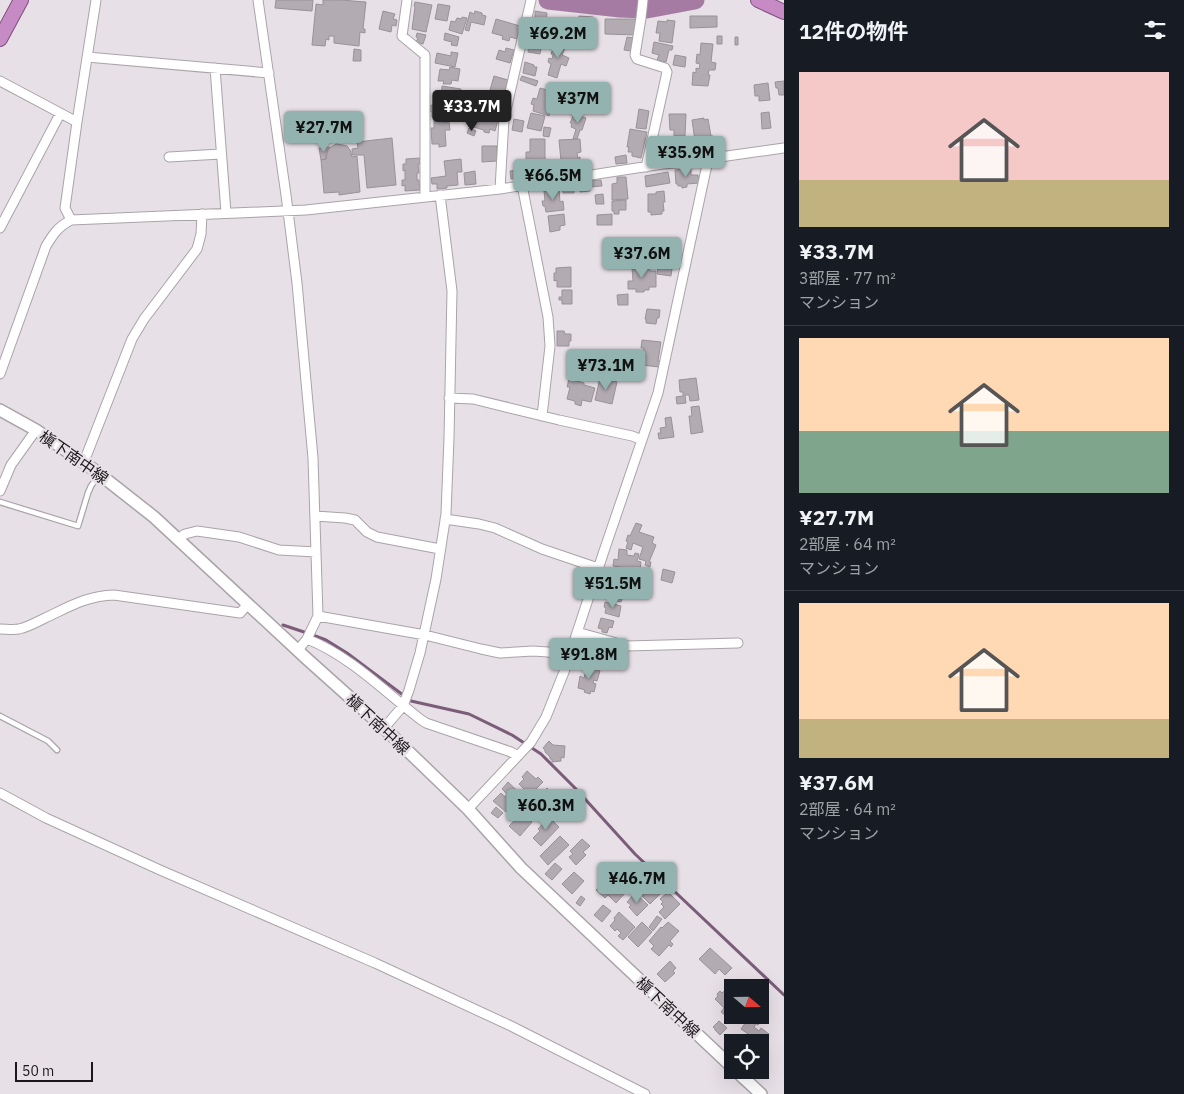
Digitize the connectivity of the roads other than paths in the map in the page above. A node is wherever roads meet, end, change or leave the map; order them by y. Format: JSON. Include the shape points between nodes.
{"nodes":[{"id":1,"x":21,"y":0,"type":"edge"},
{"id":2,"x":96,"y":0,"type":"edge"},
{"id":3,"x":258,"y":0,"type":"edge"},
{"id":4,"x":407,"y":0,"type":"edge"},
{"id":5,"x":643,"y":0,"type":"edge"},
{"id":6,"x":758,"y":0,"type":"edge"},
{"id":7,"x":530,"y":4,"type":"edge"},
{"id":8,"x":784,"y":12,"type":"edge"},
{"id":9,"x":0,"y":39,"type":"edge"},
{"id":10,"x":87,"y":57,"type":"junction"},
{"id":11,"x":215,"y":68,"type":"junction"},
{"id":12,"x":269,"y":73,"type":"junction"},
{"id":13,"x":0,"y":81,"type":"edge"},
{"id":14,"x":60,"y":114,"type":"junction"},
{"id":15,"x":77,"y":122,"type":"junction"},
{"id":16,"x":784,"y":148,"type":"edge"},
{"id":17,"x":221,"y":154,"type":"junction"},
{"id":18,"x":169,"y":157,"type":"dead end"},
{"id":19,"x":708,"y":160,"type":"junction"},
{"id":20,"x":646,"y":167,"type":"junction"},
{"id":21,"x":522,"y":185,"type":"junction"},
{"id":22,"x":500,"y":189,"type":"junction"},
{"id":23,"x":440,"y":195,"type":"junction"},
{"id":24,"x":425,"y":197,"type":"junction"},
{"id":25,"x":289,"y":211,"type":"junction"},
{"id":26,"x":226,"y":213,"type":"junction"},
{"id":27,"x":202,"y":214,"type":"junction"},
{"id":28,"x":71,"y":220,"type":"junction"},
{"id":29,"x":0,"y":228,"type":"edge"},
{"id":30,"x":0,"y":374,"type":"edge"},
{"id":31,"x":449,"y":398,"type":"junction"},
{"id":32,"x":0,"y":410,"type":"edge"},
{"id":33,"x":542,"y":416,"type":"junction"},
{"id":34,"x":36,"y":430,"type":"junction"},
{"id":35,"x":642,"y":440,"type":"junction"},
{"id":36,"x":83,"y":462,"type":"junction"},
{"id":37,"x":99,"y":474,"type":"junction"},
{"id":38,"x":0,"y":492,"type":"edge"},
{"id":39,"x":0,"y":502,"type":"edge"},
{"id":40,"x":315,"y":516,"type":"junction"},
{"id":41,"x":445,"y":519,"type":"junction"},
{"id":42,"x":178,"y":539,"type":"junction"},
{"id":43,"x":440,"y":549,"type":"junction"},
{"id":44,"x":316,"y":552,"type":"junction"},
{"id":45,"x":598,"y":568,"type":"junction"},
{"id":46,"x":248,"y":604,"type":"junction"},
{"id":47,"x":318,"y":616,"type":"junction"},
{"id":48,"x":0,"y":629,"type":"edge"},
{"id":49,"x":577,"y":632,"type":"junction"},
{"id":50,"x":425,"y":635,"type":"junction"},
{"id":51,"x":307,"y":639,"type":"junction"},
{"id":52,"x":738,"y":643,"type":"dead end"},
{"id":53,"x":298,"y":650,"type":"junction"},
{"id":54,"x":568,"y":658,"type":"junction"},
{"id":55,"x":403,"y":706,"type":"junction"},
{"id":56,"x":0,"y":716,"type":"edge"},
{"id":57,"x":384,"y":728,"type":"junction"},
{"id":58,"x":57,"y":750,"type":"dead end"},
{"id":59,"x":518,"y":756,"type":"junction"},
{"id":60,"x":0,"y":794,"type":"edge"},
{"id":61,"x":468,"y":809,"type":"junction"},
{"id":62,"x":724,"y":1059,"type":"edge"},
{"id":63,"x":745,"y":1079,"type":"edge"},
{"id":64,"x":645,"y":1094,"type":"edge"},
{"id":65,"x":761,"y":1094,"type":"edge"}],
"edges":[{"from":1,"to":9,"type":"highway"},
{"from":2,"to":10,"type":"street"},
{"from":3,"to":12,"type":"street"},
{"from":4,"to":24,"type":"street","via":[[402,36],[425,55]]},
{"from":5,"to":20,"type":"street","via":[[635,55],[637,59],[665,68],[667,72]]},
{"from":6,"to":8,"type":"highway"},
{"from":7,"to":22,"type":"street","via":[[504,119]]},
{"from":10,"to":11,"type":"street"},
{"from":10,"to":15,"type":"street"},
{"from":11,"to":12,"type":"street"},
{"from":11,"to":17,"type":"street"},
{"from":12,"to":25,"type":"street"},
{"from":13,"to":14,"type":"street"},
{"from":14,"to":15,"type":"street"},
{"from":14,"to":29,"type":"street"},
{"from":15,"to":28,"type":"street","via":[[65,208]]},
{"from":16,"to":19,"type":"street"},
{"from":17,"to":18,"type":"street"},
{"from":17,"to":26,"type":"street"},
{"from":19,"to":20,"type":"street"},
{"from":19,"to":35,"type":"street","via":[[658,393]]},
{"from":20,"to":21,"type":"street"},
{"from":21,"to":22,"type":"street"},
{"from":21,"to":33,"type":"street","via":[[548,317],[550,346]]},
{"from":22,"to":23,"type":"street"},
{"from":23,"to":24,"type":"street"},
{"from":23,"to":31,"type":"street","via":[[452,291]]},
{"from":24,"to":25,"type":"street"},
{"from":25,"to":26,"type":"street"},
{"from":25,"to":40,"type":"street","via":[[313,458]]},
{"from":26,"to":27,"type":"street"},
{"from":27,"to":28,"type":"street"},
{"from":27,"to":36,"type":"street","via":[[197,249],[137,330]]},
{"from":28,"to":30,"type":"street","via":[[56,230],[46,246]]},
{"from":31,"to":33,"type":"street","via":[[472,399]]},
{"from":31,"to":41,"type":"street"},
{"from":32,"to":34,"type":"main road","name":"槇下南中線"},
{"from":33,"to":35,"type":"street"},
{"from":34,"to":36,"type":"main road","name":"槇下南中線"},
{"from":34,"to":38,"type":"street","via":[[11,465]]},
{"from":35,"to":45,"type":"street"},
{"from":36,"to":37,"type":"main road","name":"槇下南中線"},
{"from":37,"to":39,"type":"lane","via":[[88,493],[78,526]]},
{"from":37,"to":42,"type":"main road","name":"槇下南中線"},
{"from":40,"to":43,"type":"street","via":[[354,520],[377,537]]},
{"from":40,"to":44,"type":"street"},
{"from":41,"to":43,"type":"street"},
{"from":41,"to":45,"type":"street","via":[[495,528],[542,550]]},
{"from":42,"to":44,"type":"street","via":[[197,532],[239,537],[279,550]]},
{"from":42,"to":46,"type":"main road","name":"槇下南中線"},
{"from":43,"to":50,"type":"street"},
{"from":44,"to":47,"type":"street"},
{"from":45,"to":49,"type":"street"},
{"from":46,"to":48,"type":"street","via":[[240,613],[102,595],[81,601],[28,626]]},
{"from":46,"to":53,"type":"main road","name":"槇下南中線"},
{"from":47,"to":50,"type":"street"},
{"from":47,"to":51,"type":"street"},
{"from":49,"to":52,"type":"street","via":[[627,646]]},
{"from":49,"to":54,"type":"street"},
{"from":50,"to":54,"type":"street","via":[[500,653],[548,652]]},
{"from":50,"to":55,"type":"street"},
{"from":51,"to":53,"type":"street"},
{"from":51,"to":55,"type":"street","via":[[352,664]]},
{"from":53,"to":57,"type":"main road","name":"槇下南中線"},
{"from":54,"to":59,"type":"street","via":[[546,717],[532,742]]},
{"from":55,"to":57,"type":"street"},
{"from":55,"to":59,"type":"street","via":[[426,723]]},
{"from":56,"to":58,"type":"lane","via":[[48,741]]},
{"from":57,"to":61,"type":"main road","name":"槇下南中線"},
{"from":59,"to":61,"type":"street"},
{"from":60,"to":64,"type":"street","via":[[160,870],[511,1026]]},
{"from":61,"to":62,"type":"main road","name":"槇下南中線","via":[[521,868]]},
{"from":63,"to":65,"type":"main road"}]}
